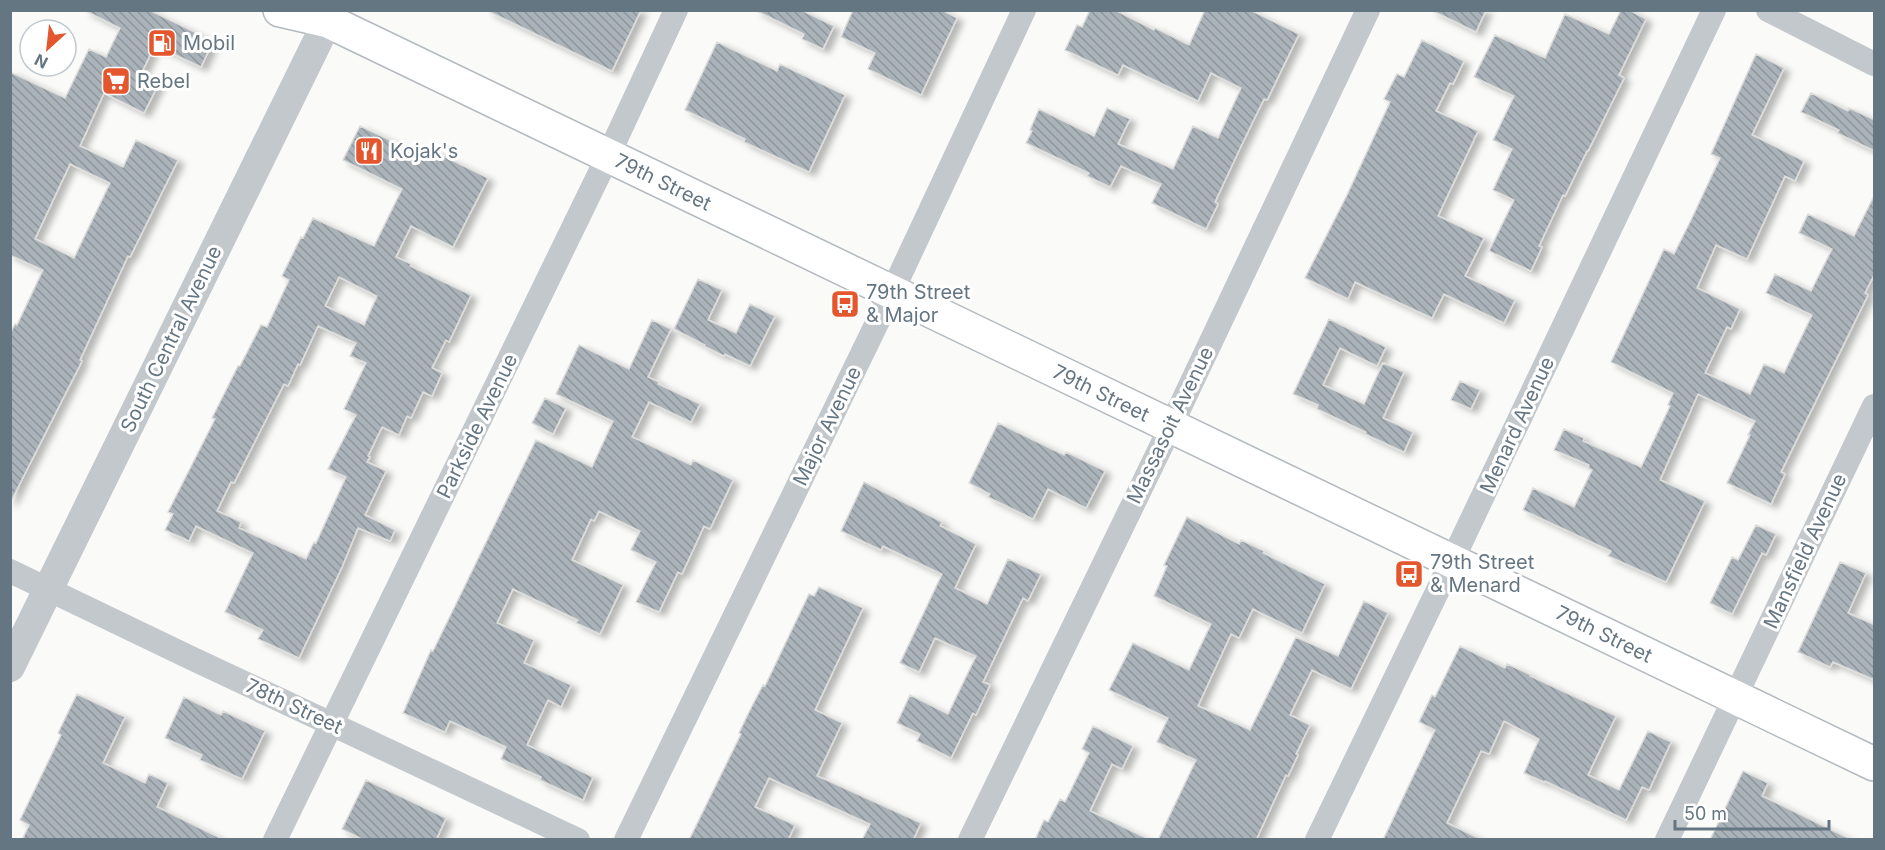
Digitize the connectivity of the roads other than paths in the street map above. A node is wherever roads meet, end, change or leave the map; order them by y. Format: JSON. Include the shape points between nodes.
{"nodes":[{"id":1,"x":280,"y":10,"type":"edge"},
{"id":2,"x":676,"y":10,"type":"edge"},
{"id":3,"x":1024,"y":10,"type":"edge"},
{"id":4,"x":1368,"y":10,"type":"edge"},
{"id":5,"x":1714,"y":10,"type":"edge"},
{"id":6,"x":1768,"y":10,"type":"edge"},
{"id":7,"x":325,"y":14,"type":"edge"},
{"id":8,"x":1875,"y":64,"type":"edge"},
{"id":9,"x":608,"y":156,"type":"junction"},
{"id":10,"x":891,"y":292,"type":"junction"},
{"id":11,"x":1875,"y":406,"type":"edge"},
{"id":12,"x":1171,"y":426,"type":"junction"},
{"id":13,"x":1452,"y":561,"type":"junction"},
{"id":14,"x":10,"y":571,"type":"edge"},
{"id":15,"x":48,"y":590,"type":"junction"},
{"id":16,"x":10,"y":668,"type":"edge"},
{"id":17,"x":1736,"y":698,"type":"junction"},
{"id":18,"x":331,"y":723,"type":"junction"},
{"id":19,"x":1875,"y":764,"type":"edge"},
{"id":20,"x":275,"y":840,"type":"edge"},
{"id":21,"x":578,"y":840,"type":"edge"},
{"id":22,"x":626,"y":840,"type":"edge"},
{"id":23,"x":970,"y":840,"type":"edge"},
{"id":24,"x":1317,"y":840,"type":"edge"},
{"id":25,"x":1667,"y":840,"type":"edge"}],
"edges":[{"from":1,"to":7,"type":"main road","name":"79th Street"},
{"from":2,"to":9,"type":"street","name":"Parkside Avenue"},
{"from":3,"to":10,"type":"street","name":"Major Avenue"},
{"from":4,"to":12,"type":"street","name":"Massasoit Avenue"},
{"from":5,"to":13,"type":"street","name":"Menard Avenue"},
{"from":6,"to":8,"type":"street"},
{"from":7,"to":9,"type":"main road","name":"79th Street"},
{"from":7,"to":15,"type":"street","name":"South Central Avenue"},
{"from":9,"to":10,"type":"main road","name":"79th Street"},
{"from":9,"to":18,"type":"street","name":"Parkside Avenue"},
{"from":10,"to":12,"type":"main road","name":"79th Street"},
{"from":10,"to":22,"type":"street","name":"Major Avenue"},
{"from":11,"to":17,"type":"street","name":"Mansfield Avenue"},
{"from":12,"to":13,"type":"main road","name":"79th Street"},
{"from":12,"to":23,"type":"street","name":"Massasoit Avenue"},
{"from":13,"to":17,"type":"main road","name":"79th Street"},
{"from":13,"to":24,"type":"street","name":"Menard Avenue"},
{"from":14,"to":15,"type":"street","name":"78th Street"},
{"from":15,"to":16,"type":"street","name":"South Central Avenue"},
{"from":15,"to":18,"type":"street","name":"78th Street"},
{"from":17,"to":19,"type":"main road","name":"79th Street"},
{"from":17,"to":25,"type":"street","name":"Mansfield Avenue"},
{"from":18,"to":20,"type":"street","name":"Parkside Avenue"},
{"from":18,"to":21,"type":"street","name":"78th Street"}]}
